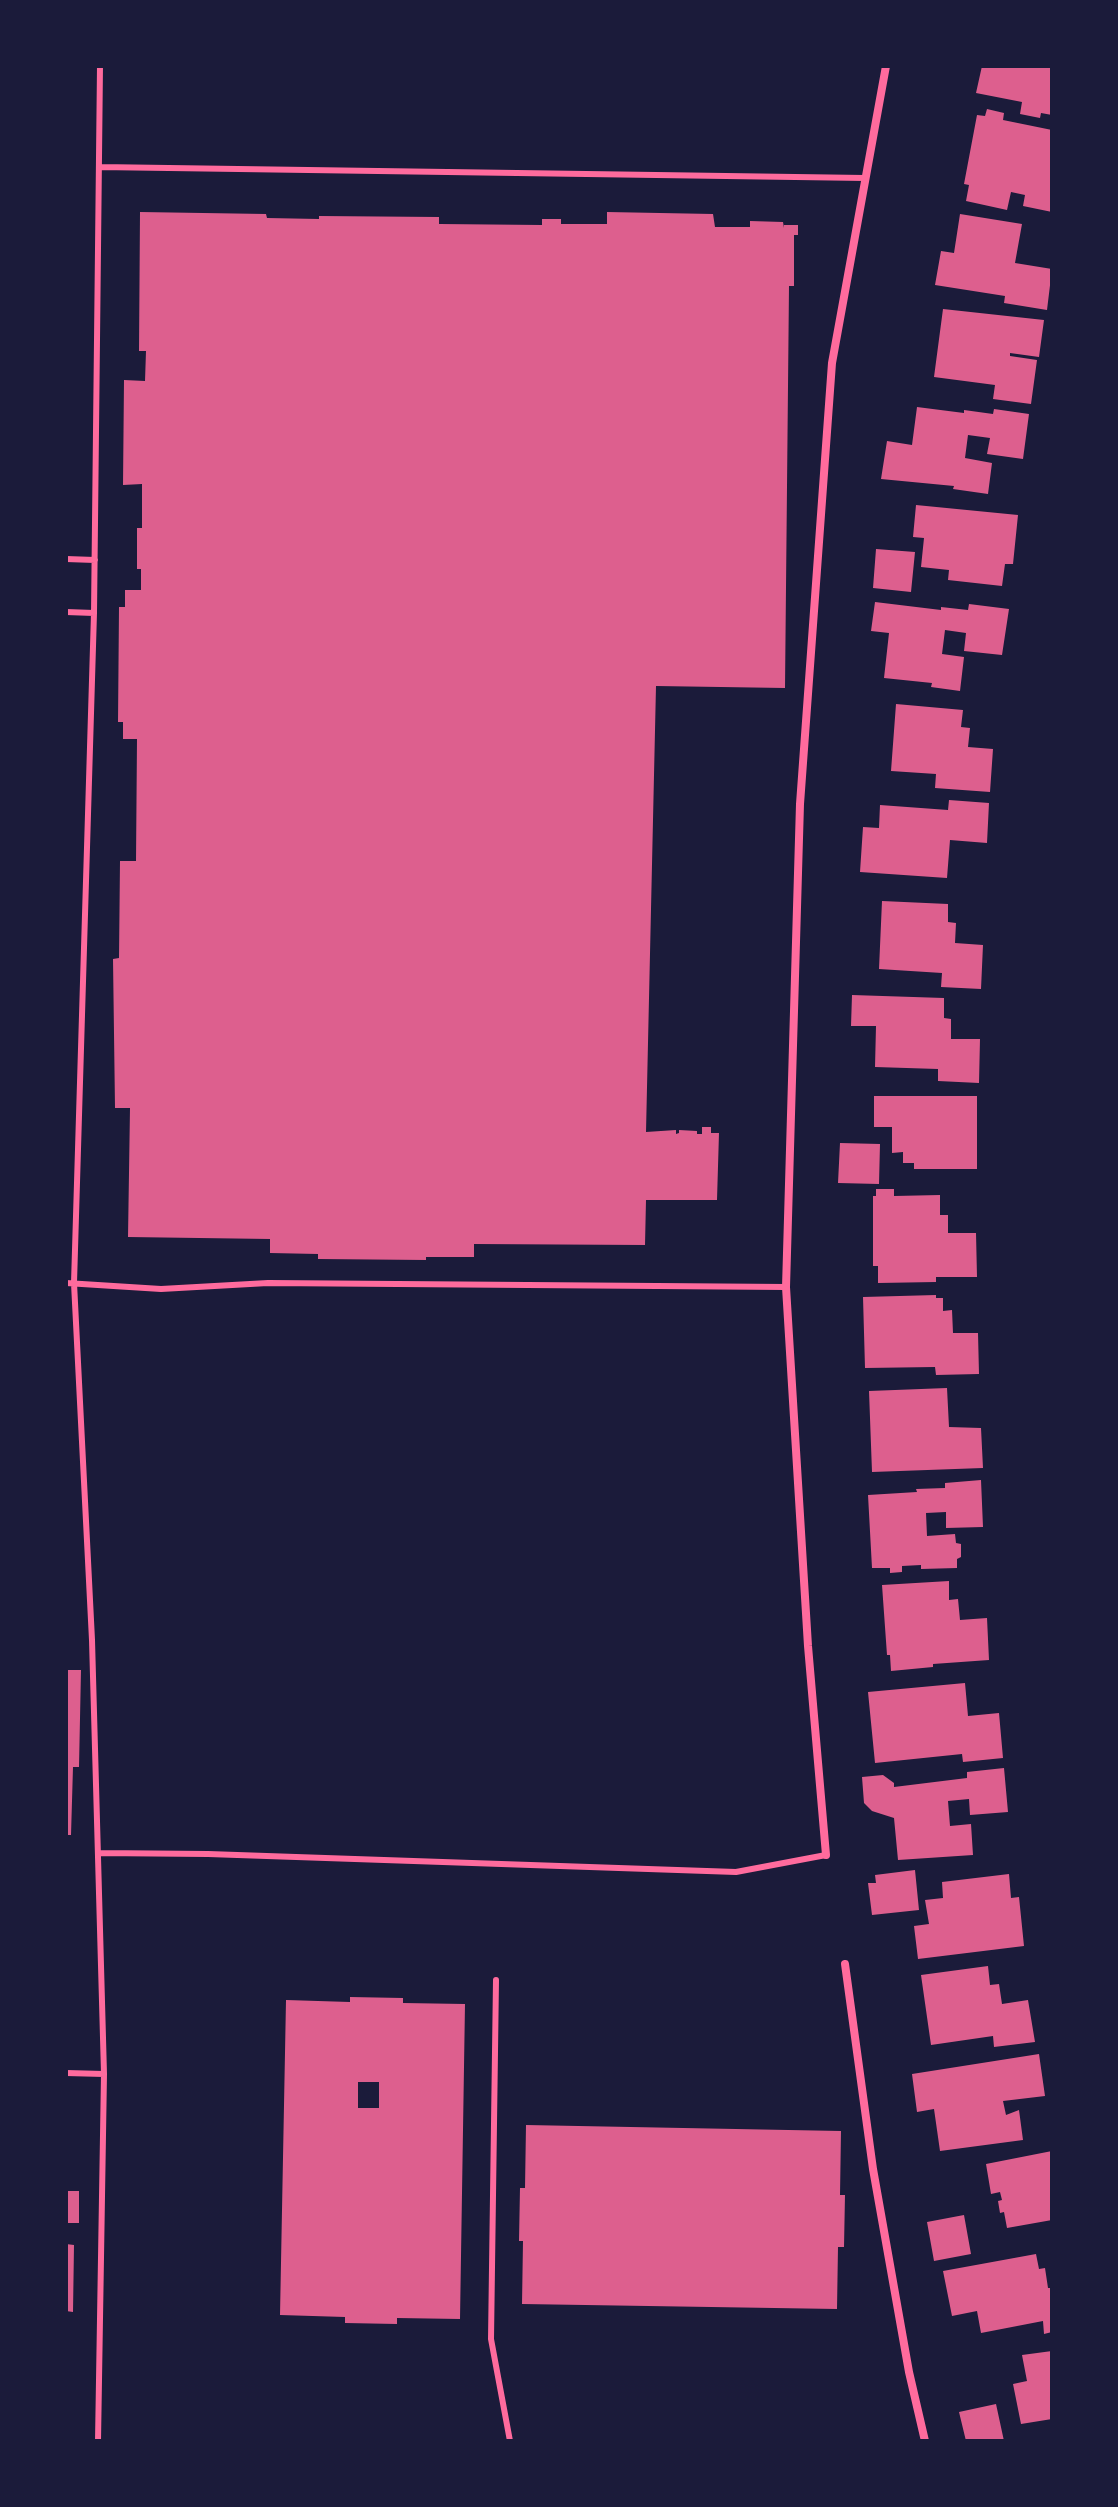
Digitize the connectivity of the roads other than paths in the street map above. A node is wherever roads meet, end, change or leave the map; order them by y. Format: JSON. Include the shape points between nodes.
{"nodes":[{"id":1,"x":100,"y":66,"type":"edge"},
{"id":2,"x":886,"y":66,"type":"edge"},
{"id":3,"x":99,"y":167,"type":"junction"},
{"id":4,"x":865,"y":178,"type":"junction"},
{"id":5,"x":66,"y":559,"type":"edge"},
{"id":6,"x":95,"y":560,"type":"junction"},
{"id":7,"x":66,"y":612,"type":"edge"},
{"id":8,"x":94,"y":613,"type":"junction"},
{"id":9,"x":70,"y":1283,"type":"edge"},
{"id":10,"x":786,"y":1287,"type":"junction"},
{"id":11,"x":98,"y":1853,"type":"junction"},
{"id":12,"x":826,"y":1855,"type":"joint"},
{"id":13,"x":845,"y":1964,"type":"dead end"},
{"id":14,"x":496,"y":1980,"type":"dead end"},
{"id":15,"x":66,"y":2073,"type":"edge"},
{"id":16,"x":104,"y":2074,"type":"junction"},
{"id":17,"x":98,"y":2441,"type":"edge"},
{"id":18,"x":510,"y":2441,"type":"edge"},
{"id":19,"x":925,"y":2441,"type":"edge"}],
"edges":[{"from":1,"to":3,"type":"lane"},
{"from":2,"to":4,"type":"street"},
{"from":3,"to":4,"type":"lane"},
{"from":3,"to":6,"type":"lane"},
{"from":4,"to":10,"type":"street","via":[[832,363],[801,789]]},
{"from":5,"to":6,"type":"lane"},
{"from":6,"to":8,"type":"lane"},
{"from":7,"to":8,"type":"lane"},
{"from":8,"to":9,"type":"lane"},
{"from":9,"to":10,"type":"lane","via":[[161,1289],[268,1283]]},
{"from":9,"to":11,"type":"lane","via":[[92,1640]]},
{"from":10,"to":12,"type":"street"},
{"from":11,"to":12,"type":"lane","via":[[736,1872]]},
{"from":11,"to":16,"type":"lane"},
{"from":13,"to":19,"type":"street","via":[[873,2169]]},
{"from":14,"to":18,"type":"lane","via":[[491,2339]]},
{"from":15,"to":16,"type":"lane"},
{"from":16,"to":17,"type":"lane"}]}
